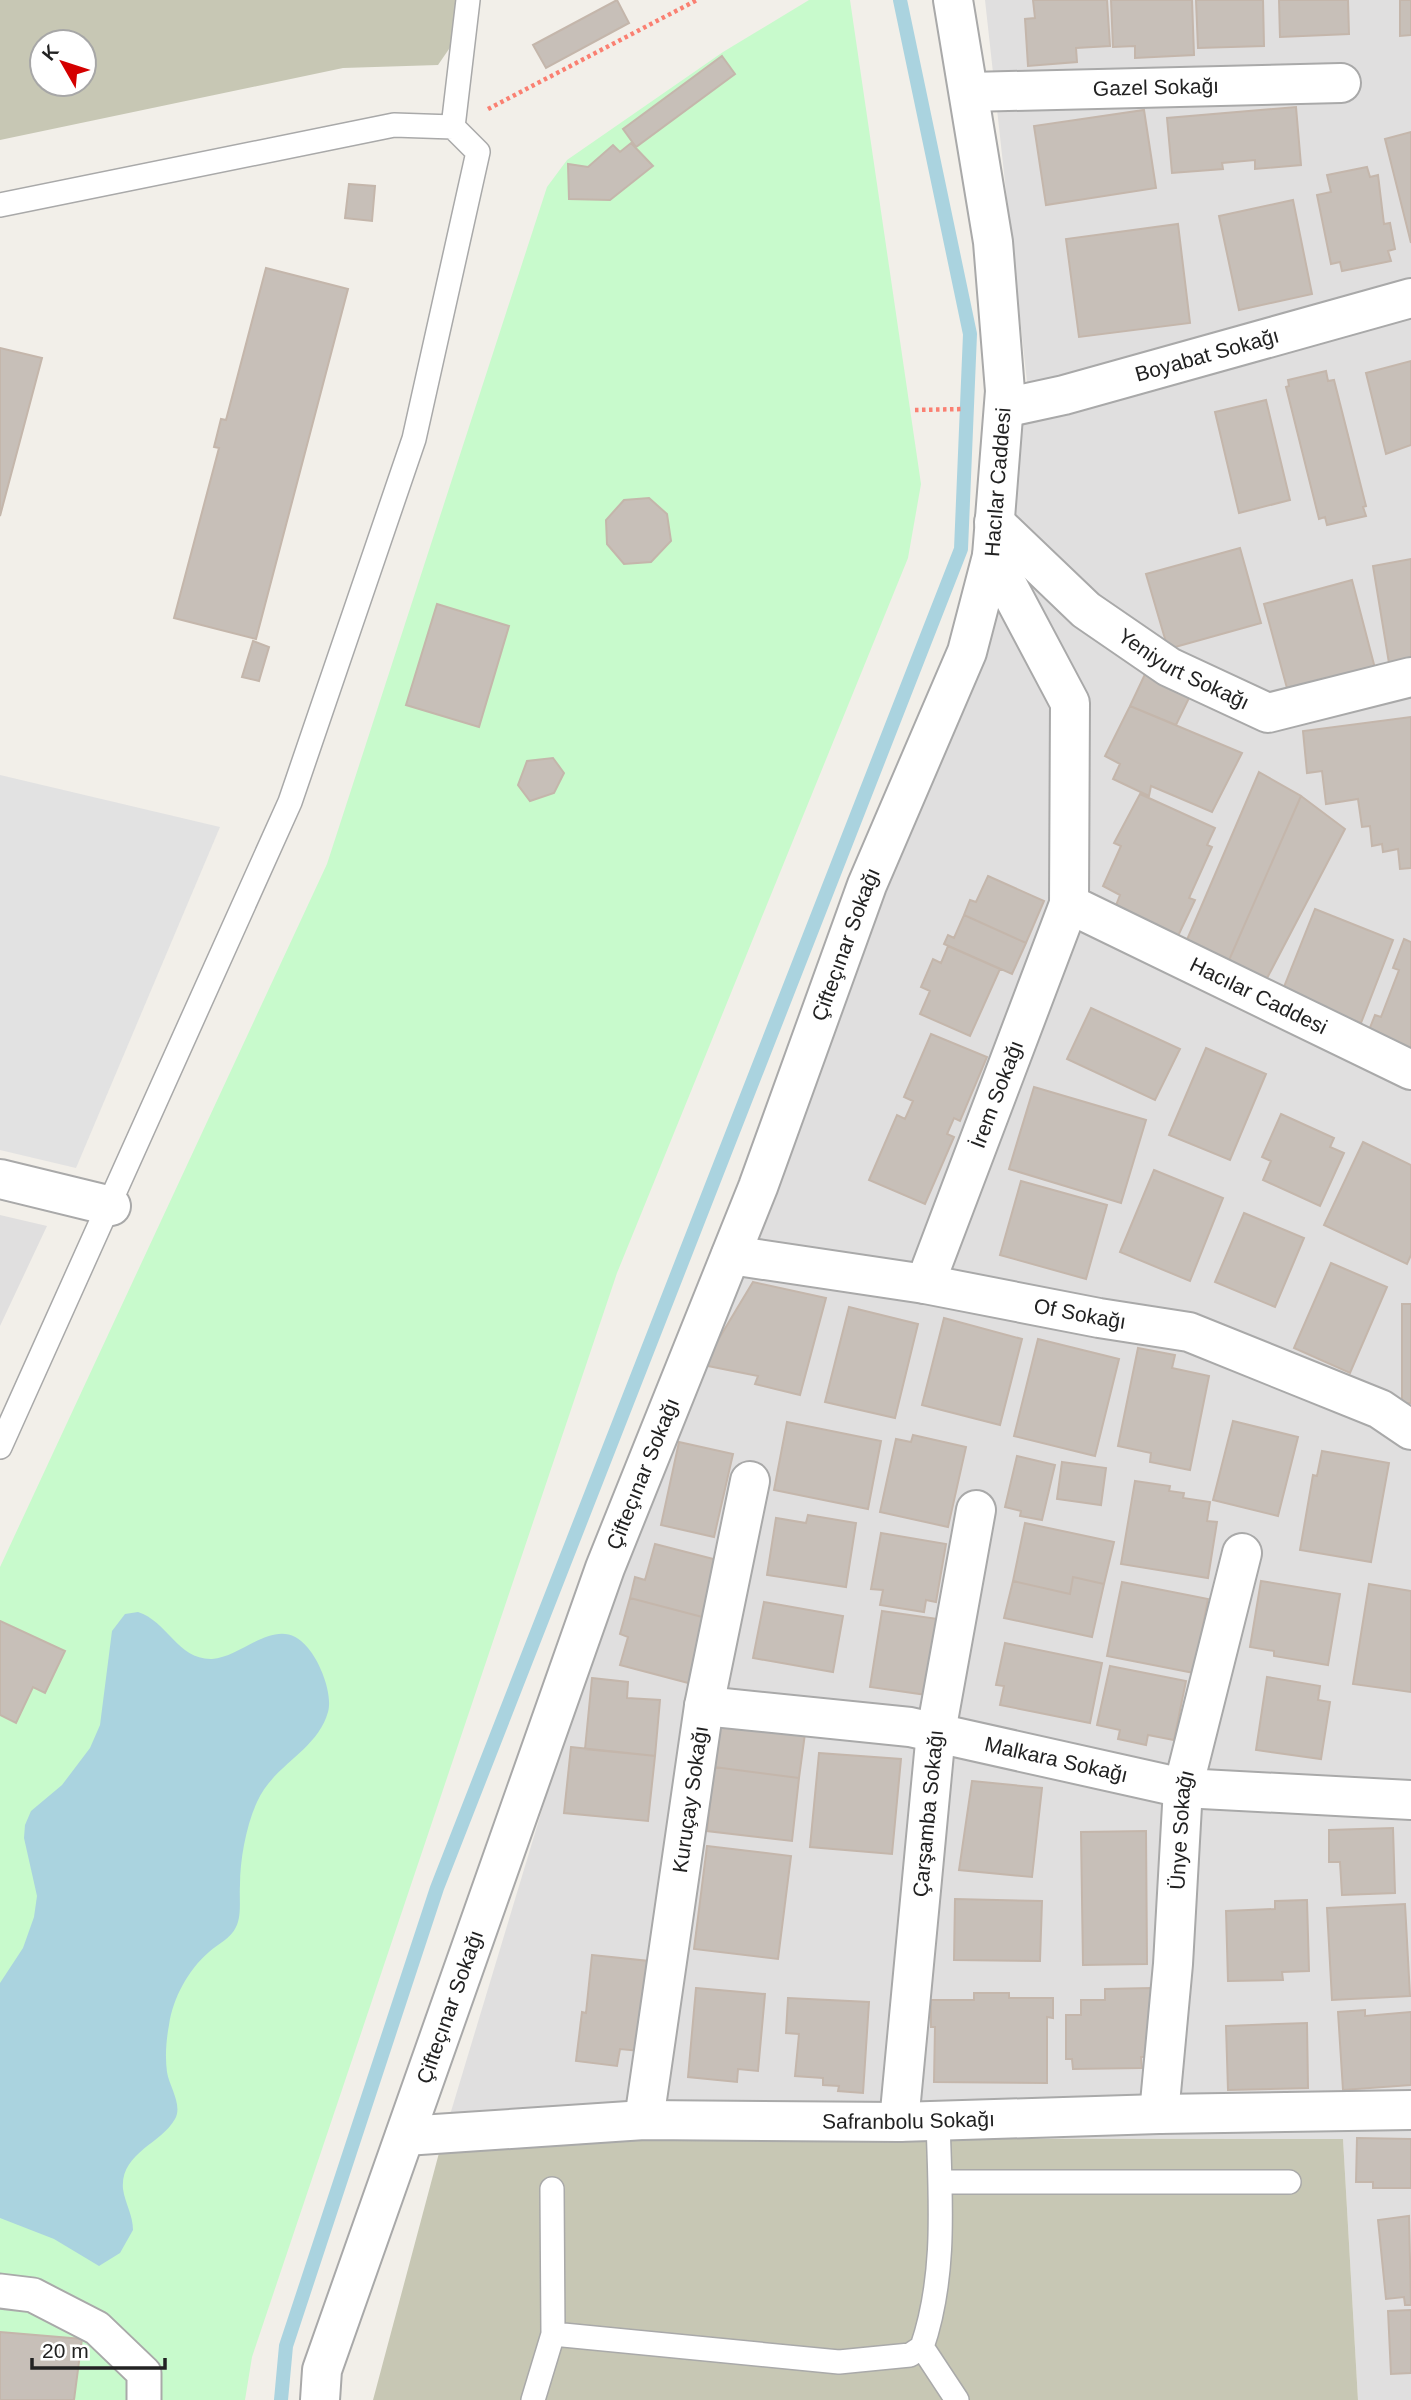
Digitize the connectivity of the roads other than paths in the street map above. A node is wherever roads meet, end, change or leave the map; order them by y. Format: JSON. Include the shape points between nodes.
{"nodes":[{"id":1,"x":468,"y":0,"type":"edge"},
{"id":2,"x":953,"y":0,"type":"edge"},
{"id":3,"x":1341,"y":83,"type":"dead end"},
{"id":4,"x":970,"y":92,"type":"junction"},
{"id":5,"x":453,"y":127,"type":"junction"},
{"id":6,"x":0,"y":205,"type":"edge"},
{"id":7,"x":1411,"y":298,"type":"edge"},
{"id":8,"x":1004,"y":408,"type":"junction"},
{"id":9,"x":993,"y":539,"type":"junction"},
{"id":10,"x":1411,"y":677,"type":"edge"},
{"id":11,"x":1069,"y":904,"type":"junction"},
{"id":12,"x":1411,"y":1070,"type":"edge"},
{"id":13,"x":0,"y":1179,"type":"edge"},
{"id":14,"x":111,"y":1206,"type":"junction"},
{"id":15,"x":731,"y":1255,"type":"junction"},
{"id":16,"x":925,"y":1284,"type":"junction"},
{"id":17,"x":1411,"y":1430,"type":"edge"},
{"id":18,"x":0,"y":1447,"type":"edge"},
{"id":19,"x":750,"y":1481,"type":"dead end"},
{"id":20,"x":976,"y":1510,"type":"dead end"},
{"id":21,"x":1241,"y":1553,"type":"dead end"},
{"id":22,"x":704,"y":1706,"type":"junction"},
{"id":23,"x":936,"y":1732,"type":"junction"},
{"id":24,"x":1183,"y":1788,"type":"junction"},
{"id":25,"x":1411,"y":1800,"type":"edge"},
{"id":26,"x":1411,"y":2110,"type":"edge"},
{"id":27,"x":1159,"y":2113,"type":"junction"},
{"id":28,"x":643,"y":2120,"type":"junction"},
{"id":29,"x":938,"y":2120,"type":"junction"},
{"id":30,"x":899,"y":2122,"type":"junction"},
{"id":31,"x":405,"y":2136,"type":"junction"},
{"id":32,"x":940,"y":2182,"type":"junction"},
{"id":33,"x":1289,"y":2182,"type":"dead end"},
{"id":34,"x":552,"y":2189,"type":"dead end"},
{"id":35,"x":0,"y":2291,"type":"edge"},
{"id":36,"x":553,"y":2334,"type":"junction"},
{"id":37,"x":922,"y":2347,"type":"junction"},
{"id":38,"x":144,"y":2400,"type":"edge"},
{"id":39,"x":320,"y":2400,"type":"edge"},
{"id":40,"x":533,"y":2400,"type":"edge"},
{"id":41,"x":957,"y":2400,"type":"edge"}],
"edges":[{"from":1,"to":5,"type":"lane"},
{"from":2,"to":4,"type":"street","name":"Hacılar Caddesi"},
{"from":3,"to":4,"type":"street","name":"Gazel Sokağı"},
{"from":4,"to":8,"type":"street","name":"Hacılar Caddesi","via":[[993,242]]},
{"from":5,"to":6,"type":"lane","via":[[394,125]]},
{"from":5,"to":14,"type":"lane","via":[[478,152],[414,439],[290,802]]},
{"from":7,"to":8,"type":"street","name":"Boyabat Sokağı"},
{"from":8,"to":9,"type":"street","name":"Hacılar Caddesi"},
{"from":9,"to":10,"type":"street","name":"Yeniyurt Sokağı","via":[[1169,667],[1269,713]]},
{"from":9,"to":11,"type":"street","name":"Hacılar Caddesi","via":[[1070,703]]},
{"from":9,"to":15,"type":"street","name":"Çifteçınar Sokağı","via":[[967,652],[867,885]]},
{"from":11,"to":12,"type":"street","name":"Hacılar Caddesi"},
{"from":11,"to":16,"type":"street","name":"İrem Sokağı"},
{"from":13,"to":14,"type":"street"},
{"from":14,"to":18,"type":"lane"},
{"from":15,"to":16,"type":"street","name":"Of Sokağı"},
{"from":15,"to":31,"type":"street","name":"Çifteçınar Sokağı","via":[[605,1568]]},
{"from":16,"to":17,"type":"street","name":"Of Sokağı","via":[[1189,1332],[1380,1409]]},
{"from":19,"to":22,"type":"street","name":"Kuruçay Sokağı"},
{"from":20,"to":23,"type":"street","name":"Çarşamba Sokağı"},
{"from":21,"to":24,"type":"street","name":"Ünye Sokağı"},
{"from":22,"to":23,"type":"street","name":"Malkara Sokağı"},
{"from":22,"to":28,"type":"street","name":"Kuruçay Sokağı"},
{"from":23,"to":24,"type":"street","name":"Malkara Sokağı"},
{"from":23,"to":30,"type":"street","name":"Çarşamba Sokağı"},
{"from":24,"to":25,"type":"street","name":"Malkara Sokağı"},
{"from":24,"to":27,"type":"street","name":"Ünye Sokağı"},
{"from":26,"to":27,"type":"street","name":"Safranbolu Sokağı"},
{"from":27,"to":29,"type":"street","name":"Safranbolu Sokağı"},
{"from":28,"to":30,"type":"street","name":"Safranbolu Sokağı"},
{"from":28,"to":31,"type":"street","name":"Safranbolu Sokağı"},
{"from":29,"to":30,"type":"street","name":"Safranbolu Sokağı"},
{"from":29,"to":32,"type":"lane"},
{"from":31,"to":39,"type":"street","name":"Çifteçınar Sokağı","via":[[322,2370]]},
{"from":32,"to":33,"type":"lane"},
{"from":32,"to":37,"type":"lane","via":[[937,2285]]},
{"from":34,"to":36,"type":"lane"},
{"from":35,"to":38,"type":"street","via":[[33,2295],[97,2328],[144,2373]]},
{"from":36,"to":37,"type":"lane","via":[[839,2362],[910,2355]]},
{"from":36,"to":40,"type":"lane"},
{"from":37,"to":41,"type":"lane"}]}
